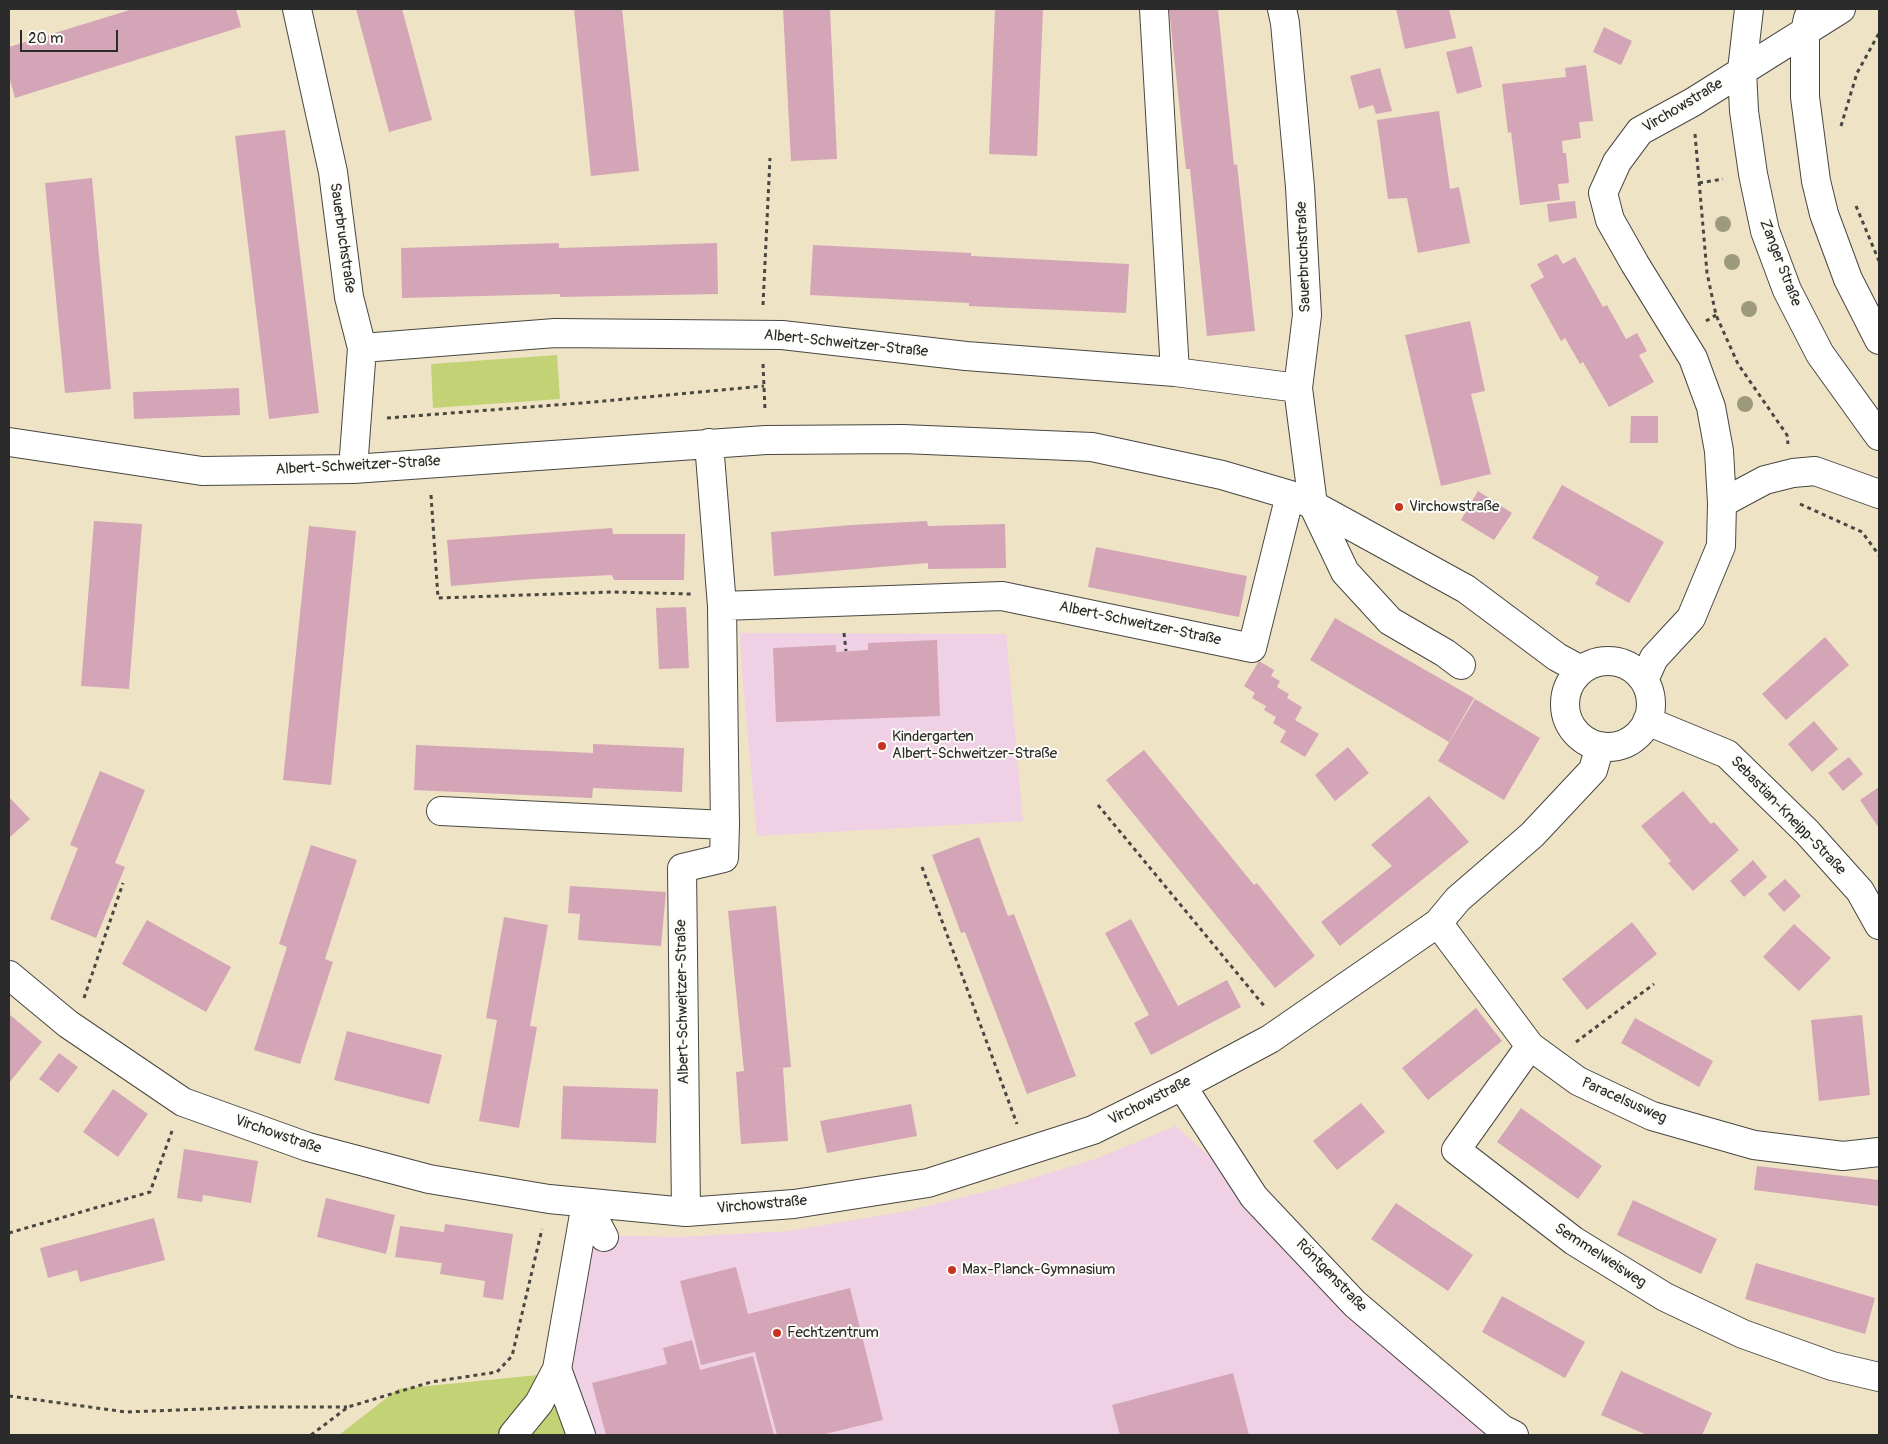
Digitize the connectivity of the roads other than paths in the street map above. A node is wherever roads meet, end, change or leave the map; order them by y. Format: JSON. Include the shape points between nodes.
{"nodes":[{"id":1,"x":297,"y":9,"type":"edge"},
{"id":2,"x":1154,"y":9,"type":"edge"},
{"id":3,"x":1282,"y":9,"type":"edge"},
{"id":4,"x":1749,"y":9,"type":"edge"},
{"id":5,"x":1841,"y":9,"type":"edge"},
{"id":6,"x":1807,"y":21,"type":"edge"},
{"id":7,"x":1742,"y":70,"type":"junction"},
{"id":8,"x":1879,"y":340,"type":"edge"},
{"id":9,"x":362,"y":348,"type":"junction"},
{"id":10,"x":1175,"y":372,"type":"junction"},
{"id":11,"x":1298,"y":388,"type":"junction"},
{"id":12,"x":1879,"y":436,"type":"edge"},
{"id":13,"x":9,"y":442,"type":"edge"},
{"id":14,"x":709,"y":444,"type":"junction"},
{"id":15,"x":353,"y":469,"type":"junction"},
{"id":16,"x":1879,"y":494,"type":"edge"},
{"id":17,"x":1301,"y":500,"type":"junction"},
{"id":18,"x":1722,"y":503,"type":"junction"},
{"id":19,"x":722,"y":600,"type":"junction"},
{"id":20,"x":1461,"y":665,"type":"dead end"},
{"id":21,"x":1649,"y":669,"type":"junction"},
{"id":22,"x":1576,"y":677,"type":"junction"},
{"id":23,"x":1647,"y":721,"type":"junction"},
{"id":24,"x":1600,"y":746,"type":"junction"},
{"id":25,"x":441,"y":811,"type":"dead end"},
{"id":26,"x":725,"y":825,"type":"junction"},
{"id":27,"x":1438,"y":923,"type":"junction"},
{"id":28,"x":1879,"y":925,"type":"edge"},
{"id":29,"x":9,"y":975,"type":"edge"},
{"id":30,"x":1541,"y":1054,"type":"junction"},
{"id":31,"x":1182,"y":1086,"type":"junction"},
{"id":32,"x":1879,"y":1152,"type":"edge"},
{"id":33,"x":586,"y":1203,"type":"junction"},
{"id":34,"x":686,"y":1212,"type":"junction"},
{"id":35,"x":604,"y":1237,"type":"dead end"},
{"id":36,"x":557,"y":1369,"type":"junction"},
{"id":37,"x":1879,"y":1377,"type":"edge"},
{"id":38,"x":1506,"y":1433,"type":"edge"},
{"id":39,"x":513,"y":1435,"type":"edge"},
{"id":40,"x":581,"y":1435,"type":"edge"}],
"edges":[{"from":1,"to":9,"type":"street","name":"Sauerbruchstraße","via":[[333,172],[349,297]]},
{"from":2,"to":10,"type":"street"},
{"from":3,"to":11,"type":"street","name":"Sauerbruchstraße","via":[[1300,187],[1307,315]]},
{"from":4,"to":7,"type":"street","name":"Zanger Straße"},
{"from":5,"to":6,"type":"street","name":"Virchowstraße"},
{"from":6,"to":7,"type":"street","name":"Virchowstraße"},
{"from":6,"to":8,"type":"street","via":[[1805,97],[1816,181],[1848,278]]},
{"from":7,"to":12,"type":"street","name":"Zanger Straße","via":[[1753,174],[1765,231],[1787,290],[1820,354]]},
{"from":7,"to":18,"type":"street","name":"Virchowstraße","via":[[1640,131],[1617,162],[1603,193],[1610,220],[1693,358],[1710,407],[1719,451]]},
{"from":9,"to":10,"type":"street","name":"Albert-Schweitzer-Straße","via":[[555,333],[782,335],[966,356]]},
{"from":9,"to":15,"type":"street","name":"Sauerbruchstraße"},
{"from":10,"to":11,"type":"street","name":"Albert-Schweitzer-Straße"},
{"from":11,"to":17,"type":"street","name":"Sauerbruchstraße"},
{"from":13,"to":15,"type":"street","name":"Albert-Schweitzer-Straße","via":[[202,471]]},
{"from":14,"to":15,"type":"street","name":"Albert-Schweitzer-Straße"},
{"from":14,"to":17,"type":"street","name":"Albert-Schweitzer-Straße","via":[[903,438],[1092,447],[1222,475]]},
{"from":14,"to":19,"type":"street","name":"Albert-Schweitzer-Straße"},
{"from":16,"to":18,"type":"street","via":[[1815,471],[1766,480]]},
{"from":17,"to":19,"type":"street","name":"Albert-Schweitzer-Straße","via":[[1252,648],[1002,596]]},
{"from":17,"to":20,"type":"street","via":[[1345,572],[1390,621]]},
{"from":17,"to":22,"type":"street","name":"Albert-Schweitzer-Straße","via":[[1466,589],[1557,657]]},
{"from":18,"to":21,"type":"street","name":"Virchowstraße","via":[[1721,546],[1691,618]]},
{"from":19,"to":26,"type":"street","name":"Albert-Schweitzer-Straße"},
{"from":21,"to":22,"type":"street","via":[[1604,662],[1592,664]]},
{"from":21,"to":23,"type":"street","via":[[1651,708]]},
{"from":22,"to":24,"type":"street","via":[[1566,696],[1569,722],[1587,742]]},
{"from":23,"to":24,"type":"street","via":[[1628,742]]},
{"from":23,"to":28,"type":"street","name":"Sebastian-Kneipp-Straße","via":[[1727,754],[1807,832],[1860,891]]},
{"from":24,"to":27,"type":"street","name":"Virchowstraße","via":[[1593,770],[1532,835],[1458,899]]},
{"from":25,"to":26,"type":"street"},
{"from":26,"to":34,"type":"street","name":"Albert-Schweitzer-Straße","via":[[724,858],[682,868]]},
{"from":27,"to":30,"type":"street","name":"Paracelsusweg"},
{"from":27,"to":31,"type":"street","name":"Virchowstraße","via":[[1270,1039]]},
{"from":29,"to":33,"type":"street","name":"Virchowstraße","via":[[73,1028],[183,1102],[308,1147],[429,1179]]},
{"from":30,"to":32,"type":"street","name":"Paracelsusweg","via":[[1578,1081],[1652,1116],[1754,1145],[1843,1156]]},
{"from":30,"to":37,"type":"street","name":"Semmelweisweg","via":[[1456,1150],[1574,1242],[1665,1297],[1743,1334],[1832,1366]]},
{"from":31,"to":34,"type":"street","name":"Virchowstraße","via":[[1093,1130],[928,1183],[794,1204]]},
{"from":31,"to":38,"type":"street","name":"Röntgenstraße","via":[[1254,1197],[1355,1304]]},
{"from":33,"to":34,"type":"street","name":"Virchowstraße"},
{"from":33,"to":35,"type":"street"},
{"from":33,"to":36,"type":"street"},
{"from":36,"to":39,"type":"street","via":[[539,1403]]},
{"from":36,"to":40,"type":"street"}]}
